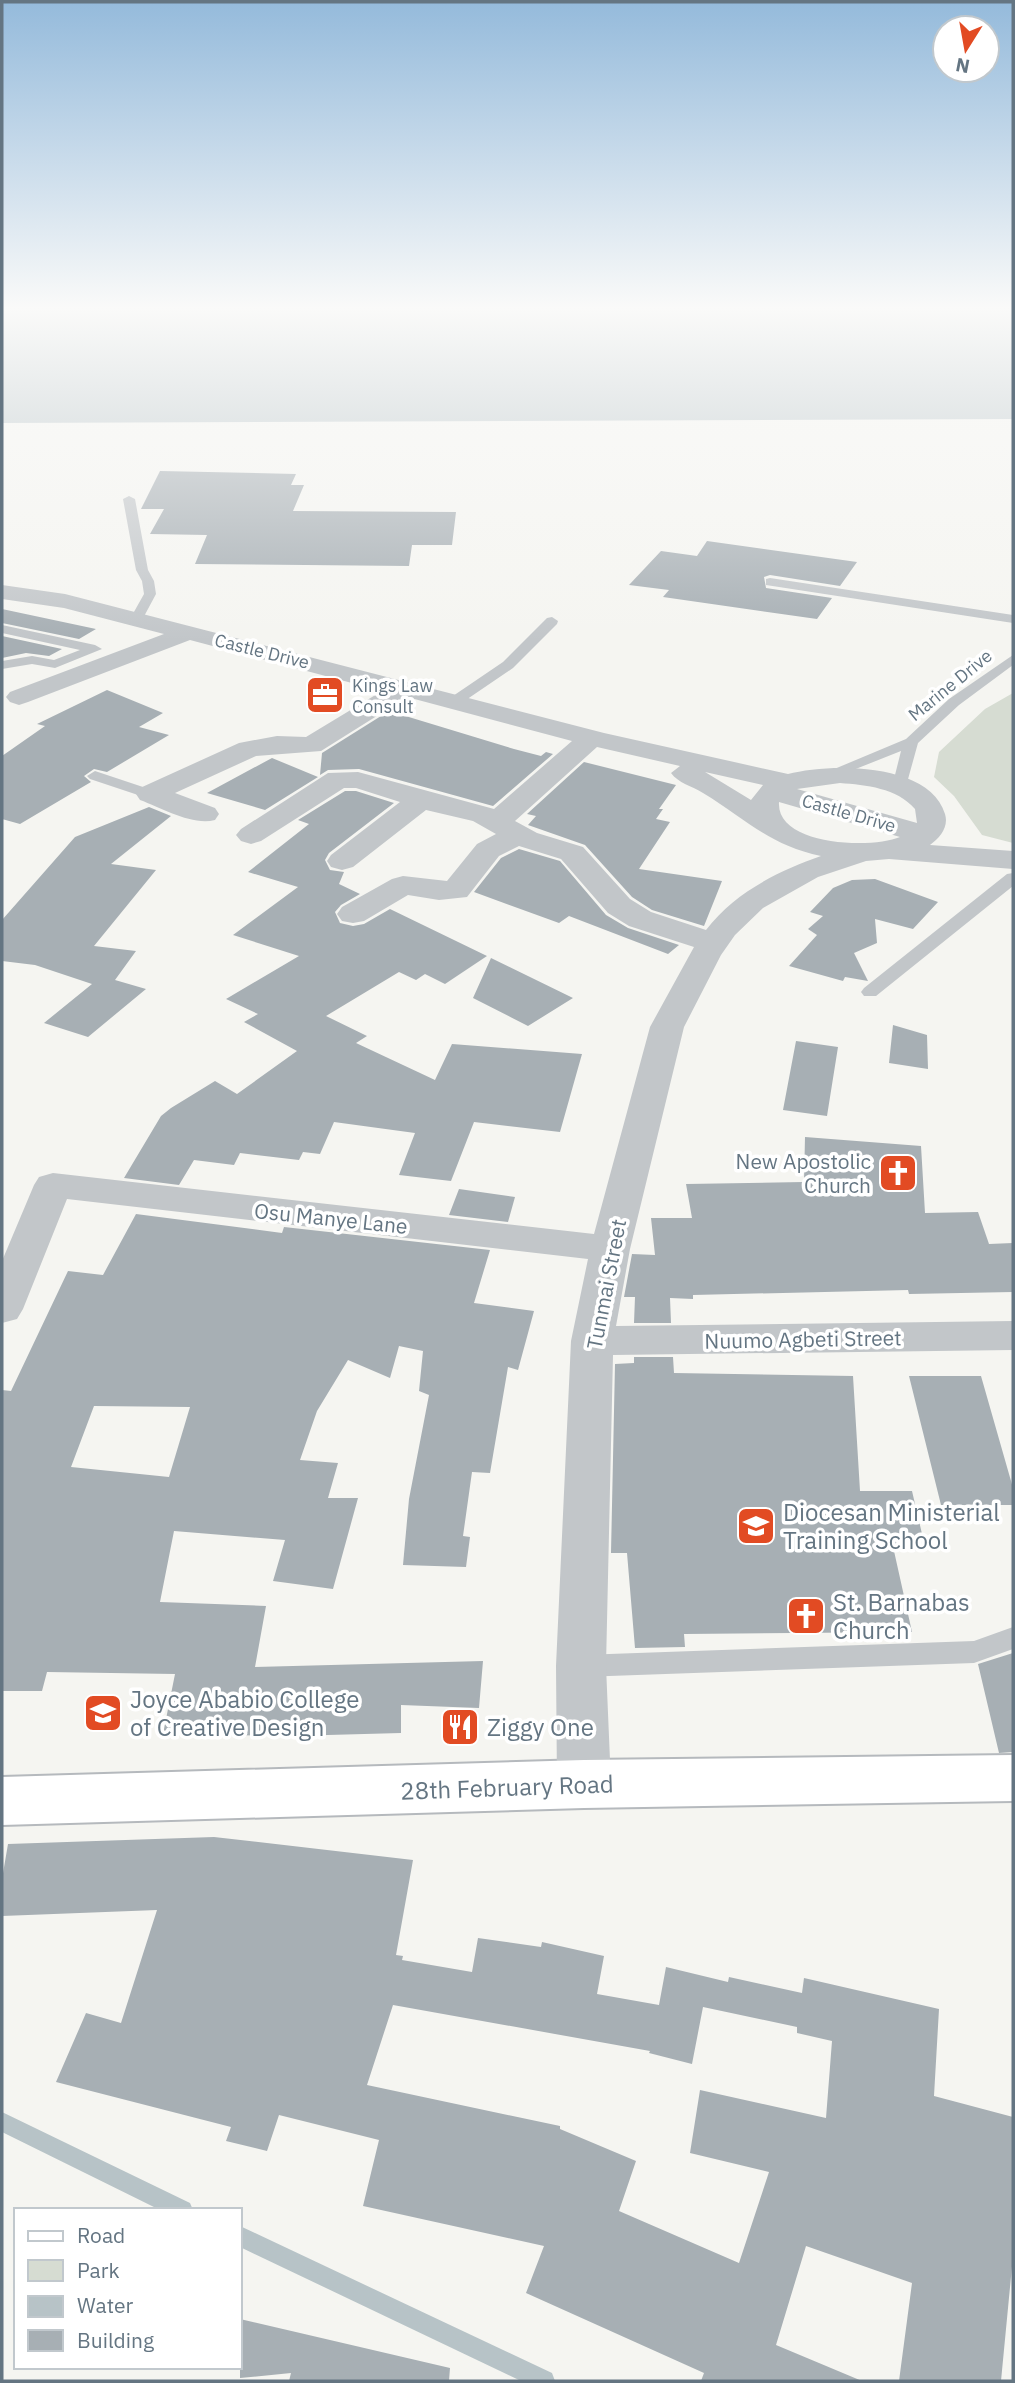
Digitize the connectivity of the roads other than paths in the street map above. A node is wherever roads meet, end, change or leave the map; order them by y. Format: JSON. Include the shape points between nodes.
{"nodes":[{"id":1,"x":129,"y":499,"type":"dead end"},
{"id":2,"x":770,"y":582,"type":"dead end"},
{"id":3,"x":2,"y":592,"type":"edge"},
{"id":4,"x":136,"y":619,"type":"junction"},
{"id":5,"x":1013,"y":619,"type":"edge"},
{"id":6,"x":552,"y":621,"type":"dead end"},
{"id":7,"x":2,"y":629,"type":"edge"},
{"id":8,"x":190,"y":632,"type":"junction"},
{"id":9,"x":1013,"y":659,"type":"edge"},
{"id":10,"x":2,"y":665,"type":"edge"},
{"id":11,"x":405,"y":688,"type":"junction"},
{"id":12,"x":19,"y":697,"type":"dead end"},
{"id":13,"x":455,"y":701,"type":"junction"},
{"id":14,"x":597,"y":739,"type":"junction"},
{"id":15,"x":911,"y":742,"type":"junction"},
{"id":16,"x":828,"y":775,"type":"junction"},
{"id":17,"x":95,"y":776,"type":"dead end"},
{"id":18,"x":780,"y":786,"type":"junction"},
{"id":19,"x":900,"y":786,"type":"junction"},
{"id":20,"x":150,"y":794,"type":"junction"},
{"id":21,"x":420,"y":800,"type":"junction"},
{"id":22,"x":205,"y":814,"type":"dead end"},
{"id":23,"x":928,"y":823,"type":"junction"},
{"id":24,"x":506,"y":828,"type":"junction"},
{"id":25,"x":779,"y":832,"type":"junction"},
{"id":26,"x":251,"y":835,"type":"dead end"},
{"id":27,"x":875,"y":852,"type":"junction"},
{"id":28,"x":1013,"y":857,"type":"edge"},
{"id":29,"x":342,"y":861,"type":"dead end"},
{"id":30,"x":1013,"y":878,"type":"edge"},
{"id":31,"x":752,"y":901,"type":"junction"},
{"id":32,"x":353,"y":914,"type":"dead end"},
{"id":33,"x":713,"y":943,"type":"junction"},
{"id":34,"x":870,"y":992,"type":"dead end"},
{"id":35,"x":610,"y":1249,"type":"junction"},
{"id":36,"x":2,"y":1309,"type":"edge"},
{"id":37,"x":1013,"y":1336,"type":"edge"},
{"id":38,"x":592,"y":1341,"type":"junction"},
{"id":39,"x":1013,"y":1637,"type":"edge"},
{"id":40,"x":581,"y":1666,"type":"junction"},
{"id":41,"x":1013,"y":1778,"type":"edge"},
{"id":42,"x":584,"y":1784,"type":"junction"},
{"id":43,"x":2,"y":1801,"type":"edge"}],
"edges":[{"from":1,"to":4,"type":"lane","via":[[150,594]]},
{"from":2,"to":5,"type":"lane"},
{"from":3,"to":4,"type":"street","name":"Castle Drive","via":[[65,601]]},
{"from":4,"to":8,"type":"street","name":"Castle Drive"},
{"from":6,"to":13,"type":"lane","via":[[508,665]]},
{"from":7,"to":10,"type":"lane","via":[[95,649],[55,664],[33,660]]},
{"from":8,"to":11,"type":"street","name":"Castle Drive"},
{"from":8,"to":12,"type":"street"},
{"from":9,"to":15,"type":"lane","name":"Marine Drive","via":[[954,702]]},
{"from":11,"to":13,"type":"street","name":"Castle Drive"},
{"from":11,"to":20,"type":"street","via":[[312,745],[249,749]]},
{"from":13,"to":14,"type":"street","name":"Castle Drive"},
{"from":14,"to":18,"type":"street","name":"Castle Drive"},
{"from":14,"to":24,"type":"street"},
{"from":14,"to":25,"type":"street","name":"Castle Drive","via":[[708,782]]},
{"from":15,"to":16,"type":"lane","name":"Marine Drive"},
{"from":15,"to":19,"type":"lane","name":"Marine Drive"},
{"from":16,"to":18,"type":"street"},
{"from":16,"to":19,"type":"street","via":[[878,779]]},
{"from":17,"to":20,"type":"lane"},
{"from":18,"to":23,"type":"street","name":"Castle Drive"},
{"from":18,"to":25,"type":"street","via":[[764,802],[764,815]]},
{"from":19,"to":23,"type":"street","via":[[920,798]]},
{"from":20,"to":22,"type":"street"},
{"from":21,"to":24,"type":"street","via":[[483,816]]},
{"from":21,"to":26,"type":"street","via":[[372,783],[338,779]]},
{"from":21,"to":29,"type":"street"},
{"from":23,"to":27,"type":"street","name":"Tunmai Street","via":[[910,844]]},
{"from":23,"to":28,"type":"street","name":"Castle Drive"},
{"from":24,"to":32,"type":"street","via":[[456,890],[402,885]]},
{"from":24,"to":33,"type":"street","via":[[572,853],[619,906],[640,919]]},
{"from":25,"to":27,"type":"street","name":"Castle Drive","via":[[819,848]]},
{"from":25,"to":31,"type":"street","name":"Tunmai Street"},
{"from":27,"to":28,"type":"street","name":"Castle Drive"},
{"from":27,"to":31,"type":"street","name":"Tunmai Street","via":[[807,871]]},
{"from":30,"to":34,"type":"lane"},
{"from":31,"to":33,"type":"street","name":"Tunmai Street"},
{"from":33,"to":35,"type":"street","name":"Tunmai Street","via":[[667,1027]]},
{"from":35,"to":36,"type":"street","name":"Osu Manye Lane","via":[[53,1185]]},
{"from":35,"to":38,"type":"street","name":"Tunmai Street"},
{"from":37,"to":38,"type":"street","name":"Nuumo Agbeti Street"},
{"from":38,"to":40,"type":"street","name":"Tunmai Street"},
{"from":39,"to":40,"type":"lane","via":[[974,1652]]},
{"from":40,"to":42,"type":"street","name":"Tunmai Street"},
{"from":41,"to":42,"type":"main road","name":"28th February Road"},
{"from":42,"to":43,"type":"main road","name":"28th February Road"}]}
